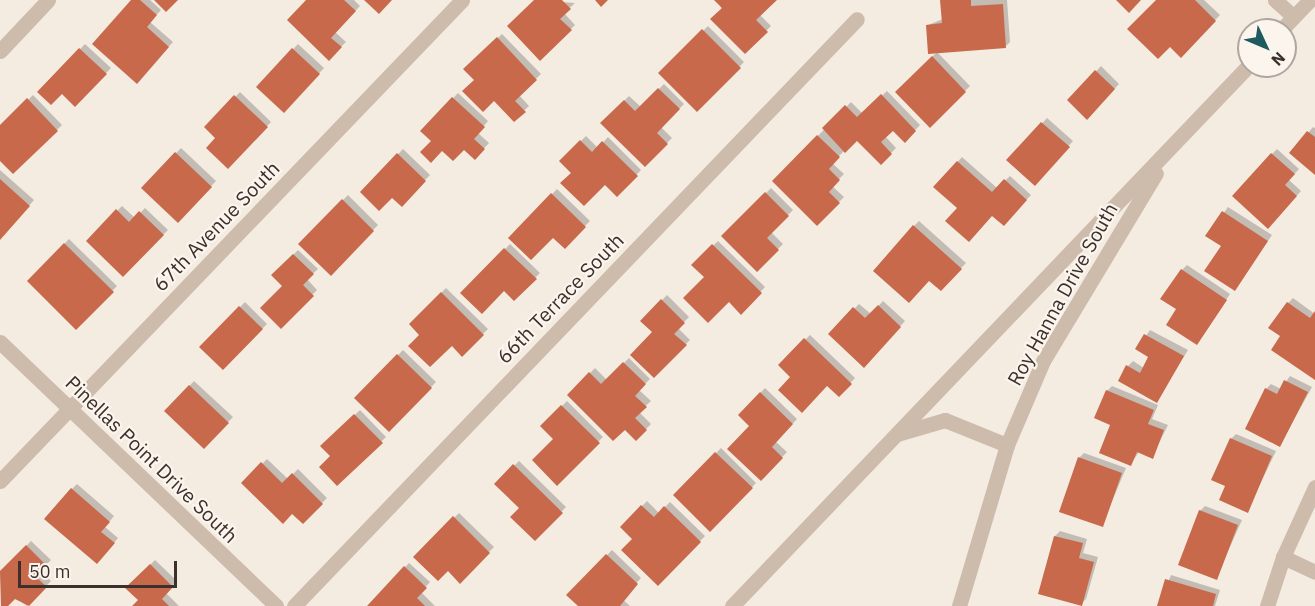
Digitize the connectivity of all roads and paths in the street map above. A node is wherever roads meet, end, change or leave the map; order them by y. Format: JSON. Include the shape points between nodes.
{"nodes":[{"id":1,"x":48,"y":0,"type":"edge"},
{"id":2,"x":462,"y":0,"type":"edge"},
{"id":3,"x":1275,"y":0,"type":"edge"},
{"id":4,"x":1310,"y":0,"type":"edge"},
{"id":5,"x":1294,"y":17,"type":"joint"},
{"id":6,"x":857,"y":19,"type":"dead end"},
{"id":7,"x":0,"y":51,"type":"edge"},
{"id":8,"x":1237,"y":78,"type":"edge"},
{"id":9,"x":1172,"y":147,"type":"junction"},
{"id":10,"x":0,"y":342,"type":"edge"},
{"id":11,"x":69,"y":409,"type":"junction"},
{"id":12,"x":892,"y":436,"type":"junction"},
{"id":13,"x":1006,"y":445,"type":"junction"},
{"id":14,"x":0,"y":481,"type":"edge"},
{"id":15,"x":1315,"y":487,"type":"edge"},
{"id":16,"x":1283,"y":557,"type":"junction"},
{"id":17,"x":1315,"y":572,"type":"edge"},
{"id":18,"x":276,"y":606,"type":"edge"},
{"id":19,"x":294,"y":606,"type":"edge"},
{"id":20,"x":732,"y":606,"type":"edge"},
{"id":21,"x":959,"y":606,"type":"edge"},
{"id":22,"x":1267,"y":606,"type":"edge"}],
"edges":[{"from":1,"to":7,"type":"street"},
{"from":2,"to":11,"type":"street","name":"67th Avenue South"},
{"from":3,"to":5,"type":"street"},
{"from":4,"to":5,"type":"street"},
{"from":6,"to":19,"type":"street","name":"66th Terrace South"},
{"from":8,"to":9,"type":"street"},
{"from":9,"to":12,"type":"street"},
{"from":9,"to":13,"type":"street","name":"Roy Hanna Drive South","via":[[1044,361]]},
{"from":10,"to":11,"type":"street","name":"Pinellas Point Drive South"},
{"from":11,"to":14,"type":"street","name":"67th Avenue South"},
{"from":11,"to":18,"type":"street","name":"Pinellas Point Drive South"},
{"from":12,"to":13,"type":"street","via":[[945,420]]},
{"from":12,"to":20,"type":"street"},
{"from":13,"to":21,"type":"street","name":"Roy Hanna Drive South"},
{"from":15,"to":16,"type":"street"},
{"from":16,"to":17,"type":"street"},
{"from":16,"to":22,"type":"street"}]}
